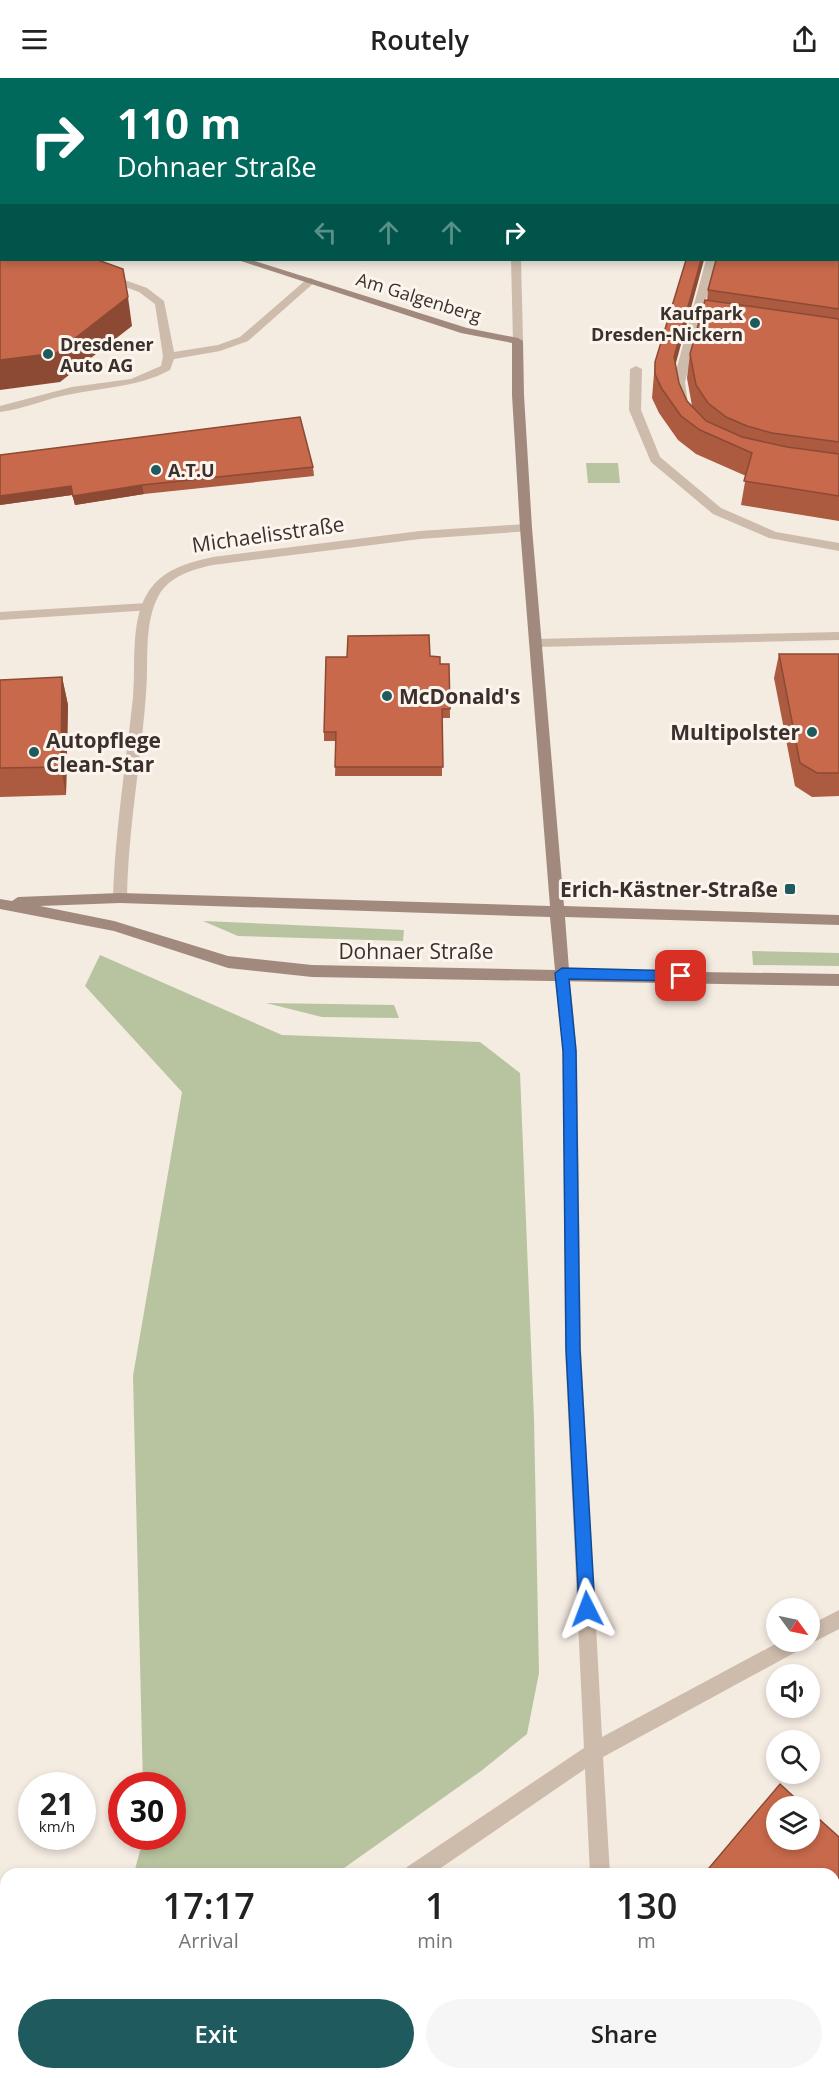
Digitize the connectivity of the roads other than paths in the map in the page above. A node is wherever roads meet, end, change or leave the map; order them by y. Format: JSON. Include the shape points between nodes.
{"nodes":[{"id":1,"x":246,"y":261,"type":"edge"},
{"id":2,"x":516,"y":261,"type":"edge"},
{"id":3,"x":711,"y":261,"type":"edge"},
{"id":4,"x":100,"y":274,"type":"edge"},
{"id":5,"x":311,"y":281,"type":"junction"},
{"id":6,"x":518,"y":341,"type":"junction"},
{"id":7,"x":169,"y":356,"type":"junction"},
{"id":8,"x":636,"y":369,"type":"dead end"},
{"id":9,"x":0,"y":409,"type":"edge"},
{"id":10,"x":686,"y":410,"type":"edge"},
{"id":11,"x":526,"y":528,"type":"junction"},
{"id":12,"x":839,"y":547,"type":"edge"},
{"id":13,"x":147,"y":607,"type":"junction"},
{"id":14,"x":0,"y":616,"type":"edge"},
{"id":15,"x":839,"y":636,"type":"edge"},
{"id":16,"x":536,"y":643,"type":"junction"},
{"id":17,"x":120,"y":898,"type":"junction"},
{"id":18,"x":0,"y":903,"type":"edge"},
{"id":19,"x":557,"y":912,"type":"junction"},
{"id":20,"x":839,"y":920,"type":"edge"},
{"id":21,"x":562,"y":973,"type":"junction"},
{"id":22,"x":839,"y":980,"type":"edge"},
{"id":23,"x":839,"y":1619,"type":"edge"},
{"id":24,"x":820,"y":1629,"type":"edge"},
{"id":25,"x":779,"y":1652,"type":"edge"},
{"id":26,"x":594,"y":1752,"type":"junction"},
{"id":27,"x":423,"y":1868,"type":"edge"},
{"id":28,"x":600,"y":1868,"type":"edge"}],
"edges":[{"from":1,"to":5,"type":"main road","name":"Am Galgenberg"},
{"from":2,"to":6,"type":"street"},
{"from":3,"to":10,"type":"street","via":[[700,319],[679,382]]},
{"from":4,"to":7,"type":"street","via":[[143,290],[160,303]]},
{"from":5,"to":6,"type":"main road","name":"Am Galgenberg","via":[[465,331]]},
{"from":5,"to":7,"type":"street","via":[[244,339],[220,348]]},
{"from":6,"to":11,"type":"main road"},
{"from":7,"to":9,"type":"street","via":[[166,368],[136,382],[71,391]]},
{"from":8,"to":12,"type":"street","via":[[635,410],[655,459],[717,511],[773,535]]},
{"from":11,"to":13,"type":"street","name":"Michaelisstraße","via":[[420,535],[186,566],[167,578],[153,593]]},
{"from":11,"to":16,"type":"main road"},
{"from":13,"to":14,"type":"street"},
{"from":13,"to":17,"type":"street","name":"Michaelisstraße"},
{"from":15,"to":16,"type":"street"},
{"from":16,"to":19,"type":"main road"},
{"from":17,"to":18,"type":"main road","name":"Dohnaer Straße"},
{"from":17,"to":19,"type":"main road","name":"Dohnaer Straße"},
{"from":18,"to":21,"type":"main road","name":"Dohnaer Straße","via":[[114,926],[228,962],[312,971]]},
{"from":19,"to":20,"type":"main road","name":"Dohnaer Straße"},
{"from":19,"to":21,"type":"main road"},
{"from":21,"to":22,"type":"main road","name":"Dohnaer Straße"},
{"from":21,"to":26,"type":"street","via":[[570,1051],[573,1349]]},
{"from":23,"to":24,"type":"street"},
{"from":25,"to":26,"type":"street"},
{"from":26,"to":27,"type":"street"},
{"from":26,"to":28,"type":"street"}]}
